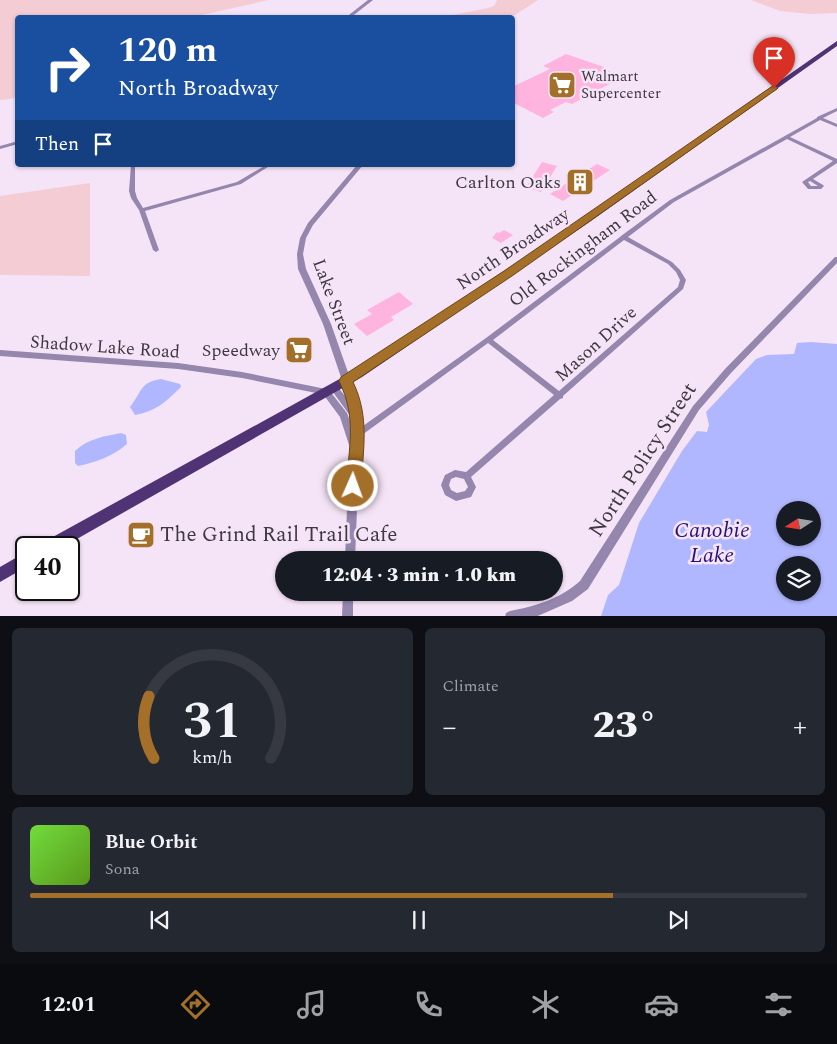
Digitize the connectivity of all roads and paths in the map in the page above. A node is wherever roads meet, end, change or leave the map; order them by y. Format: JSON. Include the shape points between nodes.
{"nodes":[{"id":1,"x":371,"y":0,"type":"edge"},
{"id":2,"x":351,"y":15,"type":"edge"},
{"id":3,"x":837,"y":44,"type":"edge"},
{"id":4,"x":837,"y":108,"type":"edge"},
{"id":5,"x":820,"y":118,"type":"junction"},
{"id":6,"x":837,"y":126,"type":"edge"},
{"id":7,"x":786,"y":137,"type":"junction"},
{"id":8,"x":15,"y":143,"type":"edge"},
{"id":9,"x":0,"y":148,"type":"edge"},
{"id":10,"x":836,"y":161,"type":"edge"},
{"id":11,"x":134,"y":167,"type":"edge"},
{"id":12,"x":266,"y":167,"type":"edge"},
{"id":13,"x":358,"y":167,"type":"edge"},
{"id":14,"x":810,"y":179,"type":"dead end"},
{"id":15,"x":142,"y":210,"type":"junction"},
{"id":16,"x":623,"y":237,"type":"junction"},
{"id":17,"x":156,"y":250,"type":"dead end"},
{"id":18,"x":837,"y":259,"type":"edge"},
{"id":19,"x":488,"y":340,"type":"junction"},
{"id":20,"x":1,"y":354,"type":"edge"},
{"id":21,"x":346,"y":381,"type":"junction"},
{"id":22,"x":330,"y":390,"type":"junction"},
{"id":23,"x":560,"y":396,"type":"junction"},
{"id":24,"x":358,"y":420,"type":"junction"},
{"id":25,"x":359,"y":432,"type":"junction"},
{"id":26,"x":355,"y":450,"type":"junction"},
{"id":27,"x":467,"y":476,"type":"dead end"},
{"id":28,"x":69,"y":536,"type":"edge"},
{"id":29,"x":350,"y":551,"type":"edge"},
{"id":30,"x":15,"y":566,"type":"edge"},
{"id":31,"x":0,"y":575,"type":"edge"},
{"id":32,"x":348,"y":601,"type":"edge"},
{"id":33,"x":347,"y":616,"type":"edge"},
{"id":34,"x":510,"y":616,"type":"edge"}],
"edges":[{"from":1,"to":2,"type":"street"},
{"from":3,"to":21,"type":"main road","name":"North Broadway","via":[[438,322]]},
{"from":4,"to":5,"type":"street","name":"Old Rockingham Road"},
{"from":5,"to":6,"type":"street"},
{"from":5,"to":7,"type":"street","name":"Old Rockingham Road"},
{"from":7,"to":10,"type":"street"},
{"from":7,"to":16,"type":"street","name":"Old Rockingham Road","via":[[681,195]]},
{"from":8,"to":9,"type":"street"},
{"from":10,"to":14,"type":"street"},
{"from":11,"to":15,"type":"street","via":[[132,191]]},
{"from":12,"to":15,"type":"street","via":[[239,183]]},
{"from":13,"to":21,"type":"street","name":"Lake Street","via":[[310,224],[300,254],[302,269]]},
{"from":15,"to":17,"type":"street"},
{"from":16,"to":19,"type":"street","name":"Old Rockingham Road"},
{"from":16,"to":23,"type":"street","name":"Mason Drive","via":[[675,267],[682,275],[683,284]]},
{"from":18,"to":34,"type":"street","name":"North Policy Street","via":[[700,403],[584,585],[570,597],[551,606]]},
{"from":19,"to":23,"type":"street"},
{"from":19,"to":25,"type":"street","name":"Old Rockingham Road"},
{"from":20,"to":22,"type":"street","name":"Shadow Lake Road","via":[[178,366]]},
{"from":21,"to":22,"type":"main road","name":"North Broadway"},
{"from":21,"to":24,"type":"street","name":"Lake Street"},
{"from":22,"to":24,"type":"street"},
{"from":22,"to":26,"type":"street","via":[[344,416]]},
{"from":22,"to":28,"type":"main road","name":"North Broadway"},
{"from":23,"to":27,"type":"street","name":"Mason Drive"},
{"from":24,"to":25,"type":"street","name":"Lake Street"},
{"from":25,"to":26,"type":"street","name":"Lake Street"},
{"from":26,"to":29,"type":"street"},
{"from":30,"to":31,"type":"main road"},
{"from":32,"to":33,"type":"street"}]}
